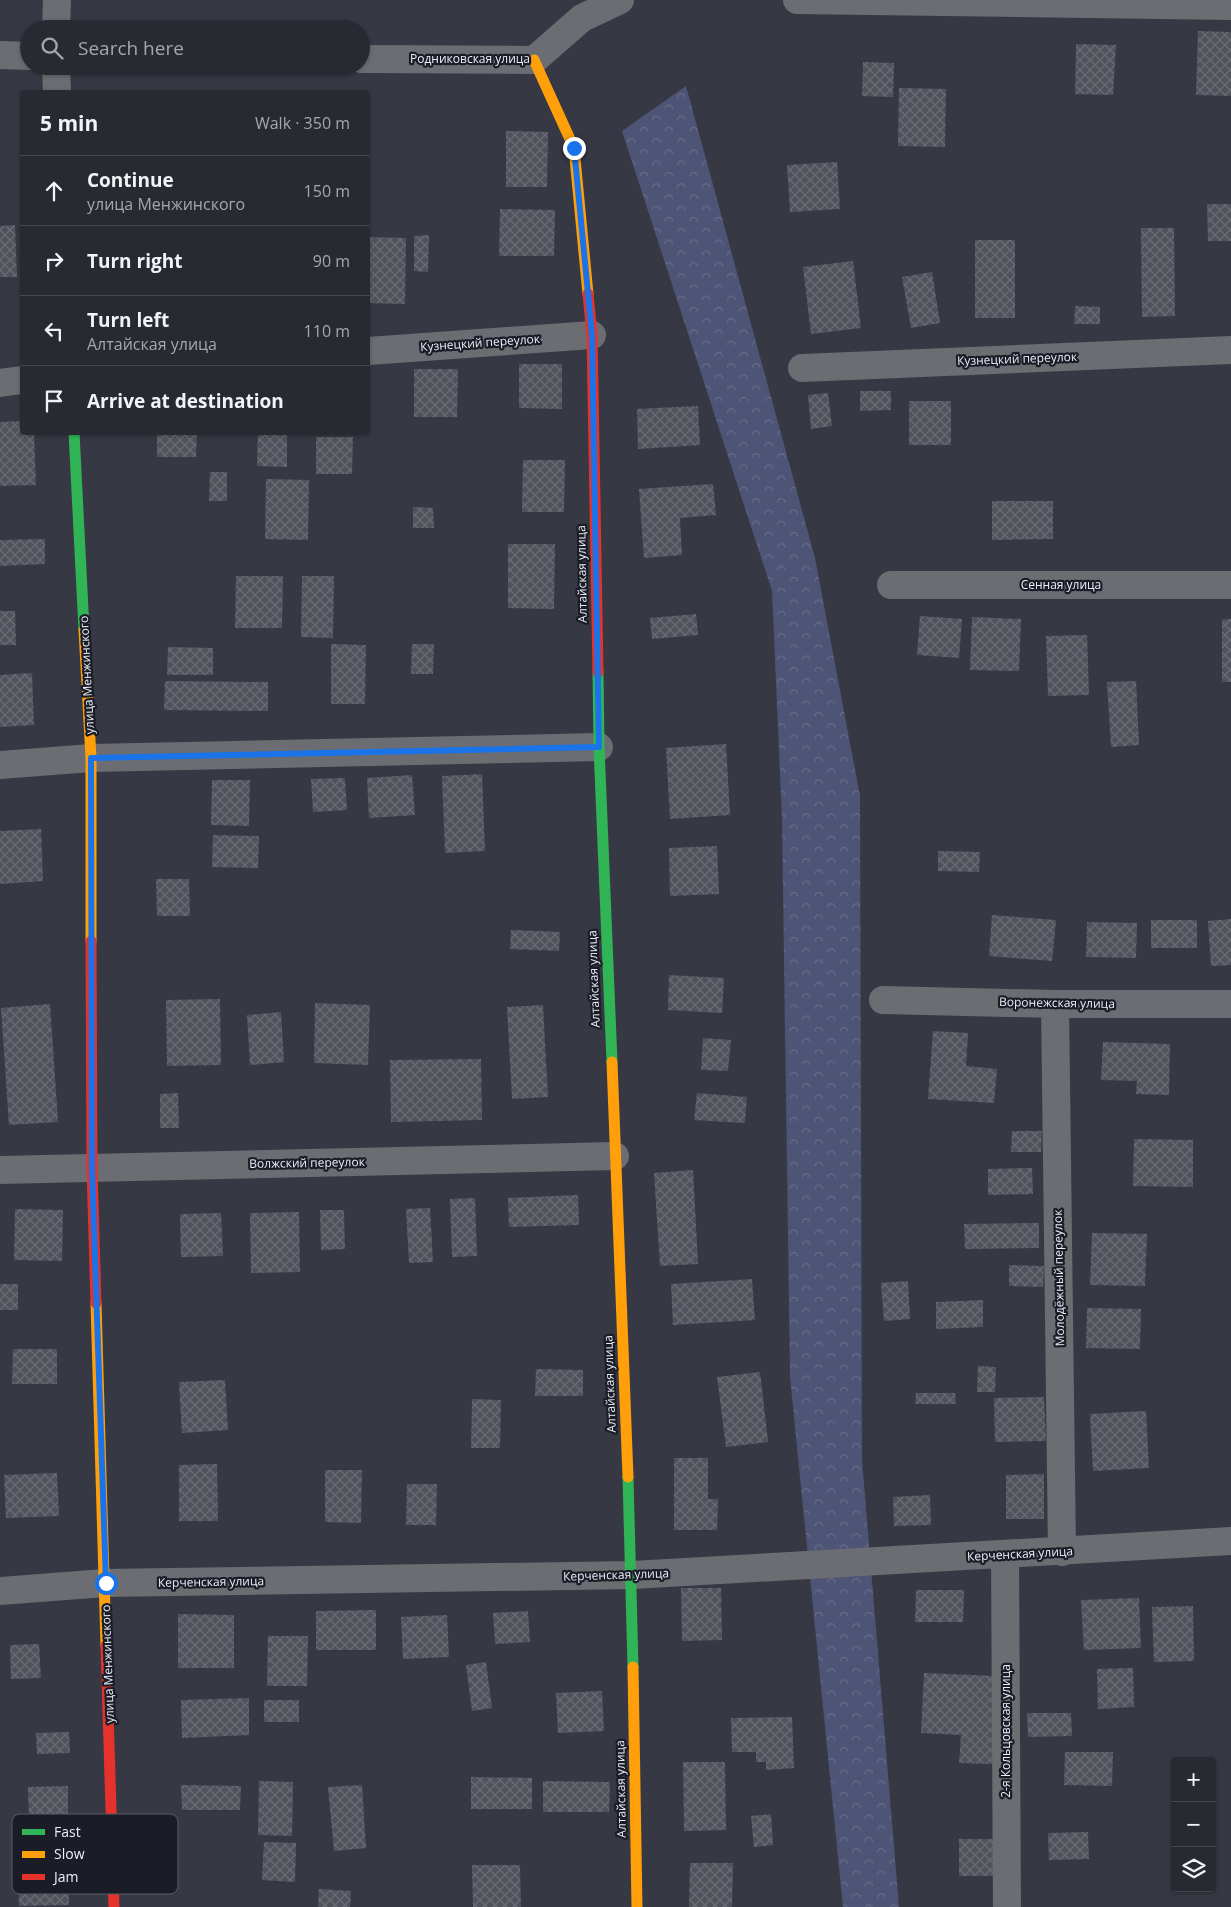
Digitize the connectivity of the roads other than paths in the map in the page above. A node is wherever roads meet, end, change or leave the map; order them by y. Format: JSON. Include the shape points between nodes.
{"nodes":[{"id":1,"x":57,"y":0,"type":"edge"},
{"id":2,"x":620,"y":0,"type":"edge"},
{"id":3,"x":797,"y":0,"type":"edge"},
{"id":4,"x":1231,"y":6,"type":"edge"},
{"id":5,"x":56,"y":20,"type":"edge"},
{"id":6,"x":0,"y":55,"type":"edge"},
{"id":7,"x":20,"y":56,"type":"edge"},
{"id":8,"x":370,"y":59,"type":"edge"},
{"id":9,"x":534,"y":60,"type":"junction"},
{"id":10,"x":56,"y":75,"type":"edge"},
{"id":11,"x":57,"y":90,"type":"edge"},
{"id":12,"x":592,"y":335,"type":"junction"},
{"id":13,"x":1231,"y":350,"type":"edge"},
{"id":14,"x":370,"y":351,"type":"edge"},
{"id":15,"x":802,"y":368,"type":"dead end"},
{"id":16,"x":20,"y":380,"type":"edge"},
{"id":17,"x":0,"y":383,"type":"edge"},
{"id":18,"x":74,"y":435,"type":"edge"},
{"id":19,"x":1231,"y":585,"type":"edge"},
{"id":20,"x":891,"y":586,"type":"dead end"},
{"id":21,"x":599,"y":747,"type":"junction"},
{"id":22,"x":91,"y":758,"type":"junction"},
{"id":23,"x":0,"y":765,"type":"edge"},
{"id":24,"x":883,"y":1000,"type":"dead end"},
{"id":25,"x":1055,"y":1004,"type":"junction"},
{"id":26,"x":1231,"y":1004,"type":"edge"},
{"id":27,"x":615,"y":1156,"type":"junction"},
{"id":28,"x":92,"y":1168,"type":"junction"},
{"id":29,"x":0,"y":1170,"type":"edge"},
{"id":30,"x":1231,"y":1541,"type":"edge"},
{"id":31,"x":1062,"y":1552,"type":"junction"},
{"id":32,"x":1005,"y":1554,"type":"junction"},
{"id":33,"x":632,"y":1575,"type":"junction"},
{"id":34,"x":106,"y":1583,"type":"junction"},
{"id":35,"x":0,"y":1591,"type":"edge"},
{"id":36,"x":112,"y":1814,"type":"edge"},
{"id":37,"x":114,"y":1894,"type":"edge"},
{"id":38,"x":114,"y":1907,"type":"edge"},
{"id":39,"x":637,"y":1907,"type":"edge"},
{"id":40,"x":1007,"y":1907,"type":"edge"}],
"edges":[{"from":1,"to":5,"type":"street"},
{"from":2,"to":9,"type":"street","name":"Родниковская улица","via":[[582,18]]},
{"from":3,"to":4,"type":"street"},
{"from":6,"to":7,"type":"street"},
{"from":8,"to":9,"type":"street","name":"Родниковская улица"},
{"from":9,"to":12,"type":"street","name":"Алтайская улица","via":[[574,148]]},
{"from":10,"to":11,"type":"street"},
{"from":12,"to":14,"type":"street","name":"Кузнецкий переулок"},
{"from":12,"to":21,"type":"street","name":"Алтайская улица"},
{"from":13,"to":15,"type":"street","name":"Кузнецкий переулок"},
{"from":16,"to":17,"type":"street"},
{"from":18,"to":22,"type":"street","name":"улица Менжинского"},
{"from":19,"to":20,"type":"street","name":"Сенная улица"},
{"from":21,"to":22,"type":"street"},
{"from":21,"to":27,"type":"street","name":"Алтайская улица"},
{"from":22,"to":23,"type":"street"},
{"from":22,"to":28,"type":"street","name":"улица Менжинского"},
{"from":24,"to":25,"type":"street","name":"Воронежская улица"},
{"from":25,"to":26,"type":"street","name":"Воронежская улица"},
{"from":25,"to":31,"type":"street","name":"Молодёжный переулок"},
{"from":27,"to":28,"type":"street","name":"Волжский переулок"},
{"from":27,"to":33,"type":"street","name":"Алтайская улица"},
{"from":28,"to":29,"type":"street","name":"Волжский переулок"},
{"from":28,"to":34,"type":"street","name":"улица Менжинского"},
{"from":30,"to":31,"type":"street","name":"Керченская улица"},
{"from":31,"to":32,"type":"street","name":"Керченская улица"},
{"from":32,"to":33,"type":"street","name":"Керченская улица"},
{"from":32,"to":40,"type":"street","name":"2-я Кольцовская улица"},
{"from":33,"to":34,"type":"street","name":"Керченская улица"},
{"from":33,"to":39,"type":"street","name":"Алтайская улица"},
{"from":34,"to":35,"type":"street","name":"Керченская улица"},
{"from":34,"to":36,"type":"street","name":"улица Менжинского"},
{"from":37,"to":38,"type":"street","name":"улица Менжинского"}]}
